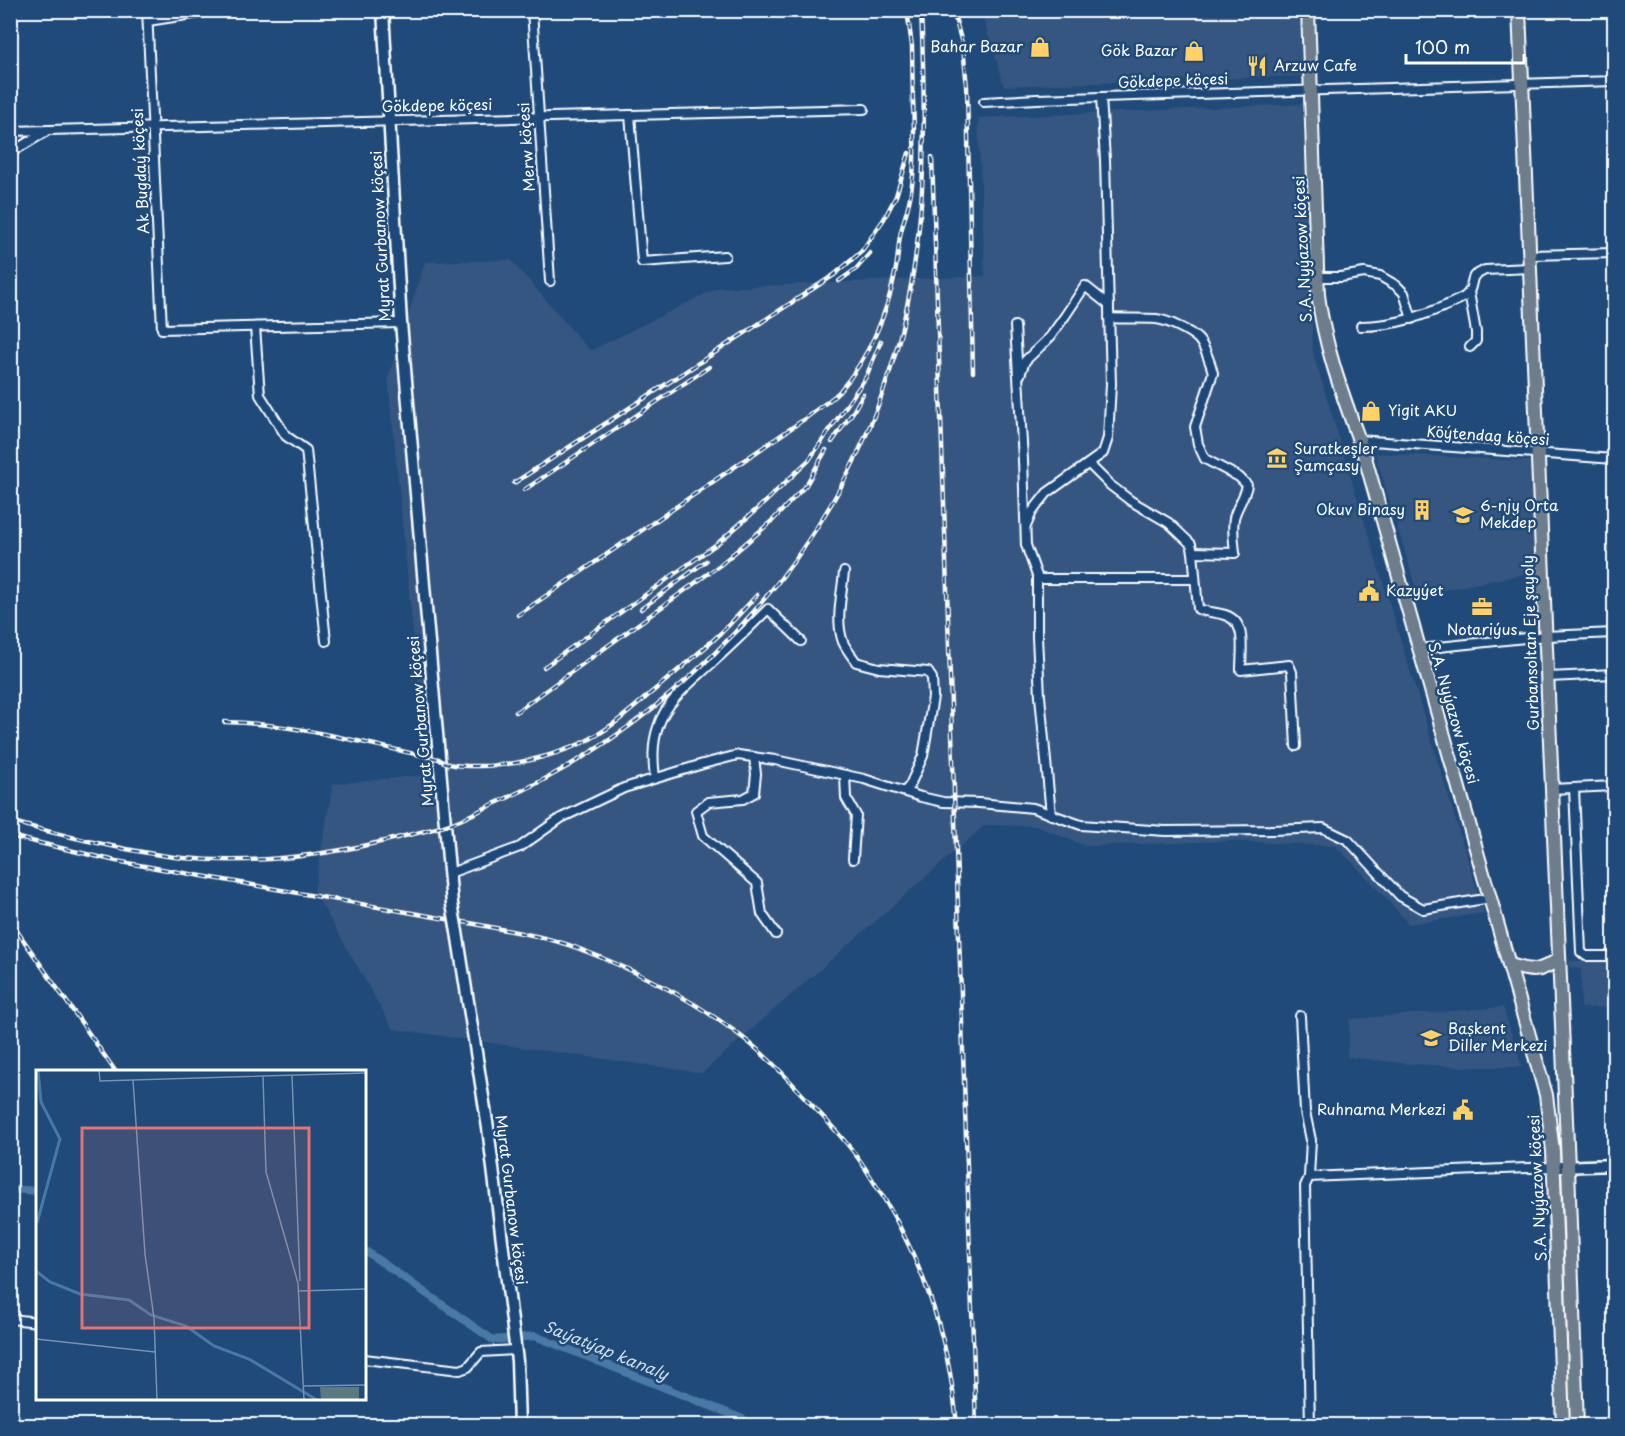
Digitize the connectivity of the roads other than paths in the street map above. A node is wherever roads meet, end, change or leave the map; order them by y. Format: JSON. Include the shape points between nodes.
{"nodes":[{"id":1,"x":147,"y":10,"type":"edge"},
{"id":2,"x":219,"y":10,"type":"edge"},
{"id":3,"x":383,"y":10,"type":"edge"},
{"id":4,"x":532,"y":10,"type":"edge"},
{"id":5,"x":1308,"y":10,"type":"edge"},
{"id":6,"x":1519,"y":10,"type":"edge"},
{"id":7,"x":148,"y":21,"type":"junction"},
{"id":8,"x":1614,"y":81,"type":"edge"},
{"id":9,"x":1522,"y":84,"type":"junction"},
{"id":10,"x":1311,"y":90,"type":"junction"},
{"id":11,"x":1101,"y":97,"type":"junction"},
{"id":12,"x":984,"y":102,"type":"dead end"},
{"id":13,"x":864,"y":109,"type":"dead end"},
{"id":14,"x":630,"y":115,"type":"junction"},
{"id":15,"x":538,"y":118,"type":"junction"},
{"id":16,"x":390,"y":121,"type":"junction"},
{"id":17,"x":153,"y":128,"type":"junction"},
{"id":18,"x":10,"y":131,"type":"edge"},
{"id":19,"x":48,"y":131,"type":"junction"},
{"id":20,"x":10,"y":153,"type":"edge"},
{"id":21,"x":1614,"y":253,"type":"edge"},
{"id":22,"x":1530,"y":255,"type":"junction"},
{"id":23,"x":725,"y":256,"type":"dead end"},
{"id":24,"x":1530,"y":268,"type":"junction"},
{"id":25,"x":1317,"y":277,"type":"junction"},
{"id":26,"x":550,"y":281,"type":"dead end"},
{"id":27,"x":1469,"y":292,"type":"junction"},
{"id":28,"x":1109,"y":305,"type":"junction"},
{"id":29,"x":1109,"y":318,"type":"junction"},
{"id":30,"x":1412,"y":319,"type":"junction"},
{"id":31,"x":401,"y":323,"type":"junction"},
{"id":32,"x":1015,"y":326,"type":"dead end"},
{"id":33,"x":1361,"y":326,"type":"dead end"},
{"id":34,"x":255,"y":327,"type":"junction"},
{"id":35,"x":1470,"y":347,"type":"dead end"},
{"id":36,"x":1019,"y":381,"type":"junction"},
{"id":37,"x":1359,"y":440,"type":"junction"},
{"id":38,"x":1538,"y":454,"type":"junction"},
{"id":39,"x":1614,"y":459,"type":"edge"},
{"id":40,"x":1089,"y":464,"type":"junction"},
{"id":41,"x":1025,"y":529,"type":"junction"},
{"id":42,"x":1193,"y":552,"type":"junction"},
{"id":43,"x":844,"y":572,"type":"dead end"},
{"id":44,"x":1037,"y":579,"type":"junction"},
{"id":45,"x":1195,"y":579,"type":"junction"},
{"id":46,"x":1614,"y":633,"type":"edge"},
{"id":47,"x":1546,"y":636,"type":"junction"},
{"id":48,"x":801,"y":640,"type":"dead end"},
{"id":49,"x":326,"y":641,"type":"dead end"},
{"id":50,"x":1419,"y":649,"type":"junction"},
{"id":51,"x":1614,"y":674,"type":"edge"},
{"id":52,"x":1548,"y":677,"type":"junction"},
{"id":53,"x":1296,"y":746,"type":"dead end"},
{"id":54,"x":754,"y":757,"type":"junction"},
{"id":55,"x":844,"y":775,"type":"junction"},
{"id":56,"x":656,"y":778,"type":"junction"},
{"id":57,"x":1614,"y":786,"type":"edge"},
{"id":58,"x":1575,"y":788,"type":"junction"},
{"id":59,"x":1552,"y":789,"type":"junction"},
{"id":60,"x":905,"y":791,"type":"junction"},
{"id":61,"x":1051,"y":814,"type":"junction"},
{"id":62,"x":853,"y":859,"type":"dead end"},
{"id":63,"x":450,"y":873,"type":"junction"},
{"id":64,"x":1491,"y":898,"type":"junction"},
{"id":65,"x":776,"y":934,"type":"dead end"},
{"id":66,"x":1614,"y":956,"type":"edge"},
{"id":67,"x":1559,"y":959,"type":"junction"},
{"id":68,"x":1509,"y":965,"type":"junction"},
{"id":69,"x":1300,"y":1016,"type":"dead end"},
{"id":70,"x":1614,"y":1166,"type":"edge"},
{"id":71,"x":1553,"y":1167,"type":"junction"},
{"id":72,"x":1568,"y":1167,"type":"junction"},
{"id":73,"x":1309,"y":1177,"type":"junction"},
{"id":74,"x":10,"y":1319,"type":"edge"},
{"id":75,"x":36,"y":1322,"type":"edge"},
{"id":76,"x":515,"y":1350,"type":"junction"},
{"id":77,"x":366,"y":1359,"type":"edge"},
{"id":78,"x":519,"y":1425,"type":"edge"},
{"id":79,"x":1310,"y":1425,"type":"edge"},
{"id":80,"x":1563,"y":1425,"type":"edge"},
{"id":81,"x":1576,"y":1425,"type":"edge"}],
"edges":[{"from":1,"to":7,"type":"street","name":"Ak Bugdaý köçesi"},
{"from":2,"to":7,"type":"street"},
{"from":3,"to":16,"type":"street","name":"Myrat Gurbanow köçesi"},
{"from":4,"to":15,"type":"street","name":"Merw köçesi"},
{"from":5,"to":10,"type":"main road","name":"S.A. Nyýazow köçesi"},
{"from":6,"to":9,"type":"main road","name":"Gurbansoltan Eje şayoly"},
{"from":7,"to":17,"type":"street","name":"Ak Bugdaý köçesi"},
{"from":8,"to":9,"type":"street","name":"Gökdepe köçesi"},
{"from":9,"to":10,"type":"street","name":"Gökdepe köçesi"},
{"from":9,"to":22,"type":"main road","name":"Gurbansoltan Eje şayoly"},
{"from":10,"to":11,"type":"street","name":"Gökdepe köçesi"},
{"from":10,"to":25,"type":"main road","name":"S.A. Nyýazow köçesi"},
{"from":11,"to":12,"type":"street","name":"Gökdepe köçesi"},
{"from":11,"to":28,"type":"street"},
{"from":13,"to":14,"type":"street","name":"Gökdepe köçesi"},
{"from":14,"to":15,"type":"street","name":"Gökdepe köçesi"},
{"from":14,"to":23,"type":"street","via":[[642,262]]},
{"from":15,"to":16,"type":"street","name":"Gökdepe köçesi"},
{"from":15,"to":26,"type":"street","name":"Merw köçesi"},
{"from":16,"to":17,"type":"street","name":"Gökdepe köçesi"},
{"from":16,"to":31,"type":"street","name":"Myrat Gurbanow köçesi"},
{"from":17,"to":19,"type":"street","name":"Gökdepe köçesi"},
{"from":17,"to":34,"type":"street","name":"Ak Bugdaý köçesi","via":[[162,330]]},
{"from":18,"to":19,"type":"street","name":"Gökdepe köçesi"},
{"from":19,"to":20,"type":"street"},
{"from":21,"to":22,"type":"street"},
{"from":22,"to":24,"type":"main road","name":"Gurbansoltan Eje şayoly"},
{"from":24,"to":27,"type":"street","via":[[1479,272],[1472,279]]},
{"from":24,"to":38,"type":"main road","name":"Gurbansoltan Eje şayoly"},
{"from":25,"to":30,"type":"street","via":[[1364,273],[1380,276],[1404,293]]},
{"from":25,"to":37,"type":"main road","name":"S.A. Nyýazow köçesi","via":[[1324,335]]},
{"from":27,"to":30,"type":"street"},
{"from":27,"to":35,"type":"street","via":[[1476,332],[1476,341]]},
{"from":28,"to":29,"type":"street"},
{"from":28,"to":36,"type":"street","via":[[1085,286],[1050,337],[1025,361]]},
{"from":29,"to":40,"type":"street","via":[[1108,438],[1103,453]]},
{"from":29,"to":42,"type":"street","via":[[1158,319],[1184,329],[1199,339],[1211,365],[1213,373],[1195,427],[1198,444],[1205,459],[1247,485],[1234,519],[1235,553]]},
{"from":30,"to":33,"type":"street"},
{"from":31,"to":34,"type":"street"},
{"from":31,"to":63,"type":"street","name":"Myrat Gurbanow köçesi"},
{"from":32,"to":36,"type":"street"},
{"from":34,"to":49,"type":"street","via":[[260,395],[286,436],[306,450]]},
{"from":36,"to":41,"type":"street"},
{"from":37,"to":38,"type":"street","name":"Köýtendag köçesi"},
{"from":37,"to":50,"type":"main road","name":"S.A. Nyýazow köçesi"},
{"from":38,"to":39,"type":"street","name":"Köýtendag köçesi"},
{"from":38,"to":47,"type":"main road","name":"Gurbansoltan Eje şayoly"},
{"from":40,"to":41,"type":"street","via":[[1047,494],[1032,512]]},
{"from":40,"to":42,"type":"street","via":[[1131,501],[1169,523],[1191,543]]},
{"from":41,"to":44,"type":"street"},
{"from":42,"to":45,"type":"street"},
{"from":43,"to":60,"type":"street","via":[[840,630],[856,662],[928,672],[932,678],[933,697],[923,756]]},
{"from":44,"to":45,"type":"street"},
{"from":44,"to":61,"type":"street","via":[[1040,696]]},
{"from":45,"to":53,"type":"street","via":[[1198,609],[1233,618],[1239,624],[1241,670],[1290,665]]},
{"from":46,"to":47,"type":"street"},
{"from":47,"to":50,"type":"street"},
{"from":47,"to":52,"type":"main road","name":"Gurbansoltan Eje şayoly"},
{"from":48,"to":56,"type":"street","via":[[768,609],[667,708],[654,741]]},
{"from":50,"to":64,"type":"main road","name":"S.A. Nyýazow köçesi"},
{"from":51,"to":52,"type":"street"},
{"from":52,"to":59,"type":"main road","name":"Gurbansoltan Eje şayoly"},
{"from":54,"to":55,"type":"street"},
{"from":54,"to":56,"type":"street","via":[[738,755]]},
{"from":54,"to":65,"type":"street","via":[[754,793],[743,799],[708,802],[696,811],[703,836],[757,883],[762,914]]},
{"from":55,"to":60,"type":"street"},
{"from":55,"to":62,"type":"street","via":[[846,798],[856,815]]},
{"from":56,"to":63,"type":"street","via":[[624,788],[561,818],[520,847]]},
{"from":57,"to":58,"type":"street"},
{"from":58,"to":59,"type":"street"},
{"from":58,"to":66,"type":"street","via":[[1581,952],[1586,956]]},
{"from":59,"to":67,"type":"main road","name":"Gurbansoltan Eje şayoly"},
{"from":60,"to":61,"type":"street","via":[[943,802],[1033,808]]},
{"from":61,"to":64,"type":"street","via":[[1081,825],[1165,831],[1323,828],[1348,840],[1400,896],[1424,909]]},
{"from":63,"to":76,"type":"street","name":"Myrat Gurbanow köçesi","bridge":true,"via":[[488,1128]]},
{"from":64,"to":68,"type":"main road","name":"S.A. Nyýazow köçesi"},
{"from":67,"to":68,"type":"main road","via":[[1539,971]]},
{"from":67,"to":72,"type":"main road","name":"Gurbansoltan Eje şayoly"},
{"from":68,"to":71,"type":"main road","name":"S.A. Nyýazow köçesi","via":[[1550,1113]]},
{"from":69,"to":73,"type":"street","via":[[1305,1112],[1311,1140]]},
{"from":70,"to":72,"type":"street"},
{"from":71,"to":72,"type":"street"},
{"from":71,"to":73,"type":"street"},
{"from":71,"to":80,"type":"main road","name":"S.A. Nyýazow köçesi"},
{"from":72,"to":81,"type":"main road","name":"S.A. Nyýazow köçesi"},
{"from":73,"to":79,"type":"street","via":[[1305,1186]]},
{"from":74,"to":75,"type":"street"},
{"from":76,"to":77,"type":"street","via":[[481,1352],[460,1370]]},
{"from":76,"to":78,"type":"street","name":"Myrat Gurbanow köçesi"}]}
